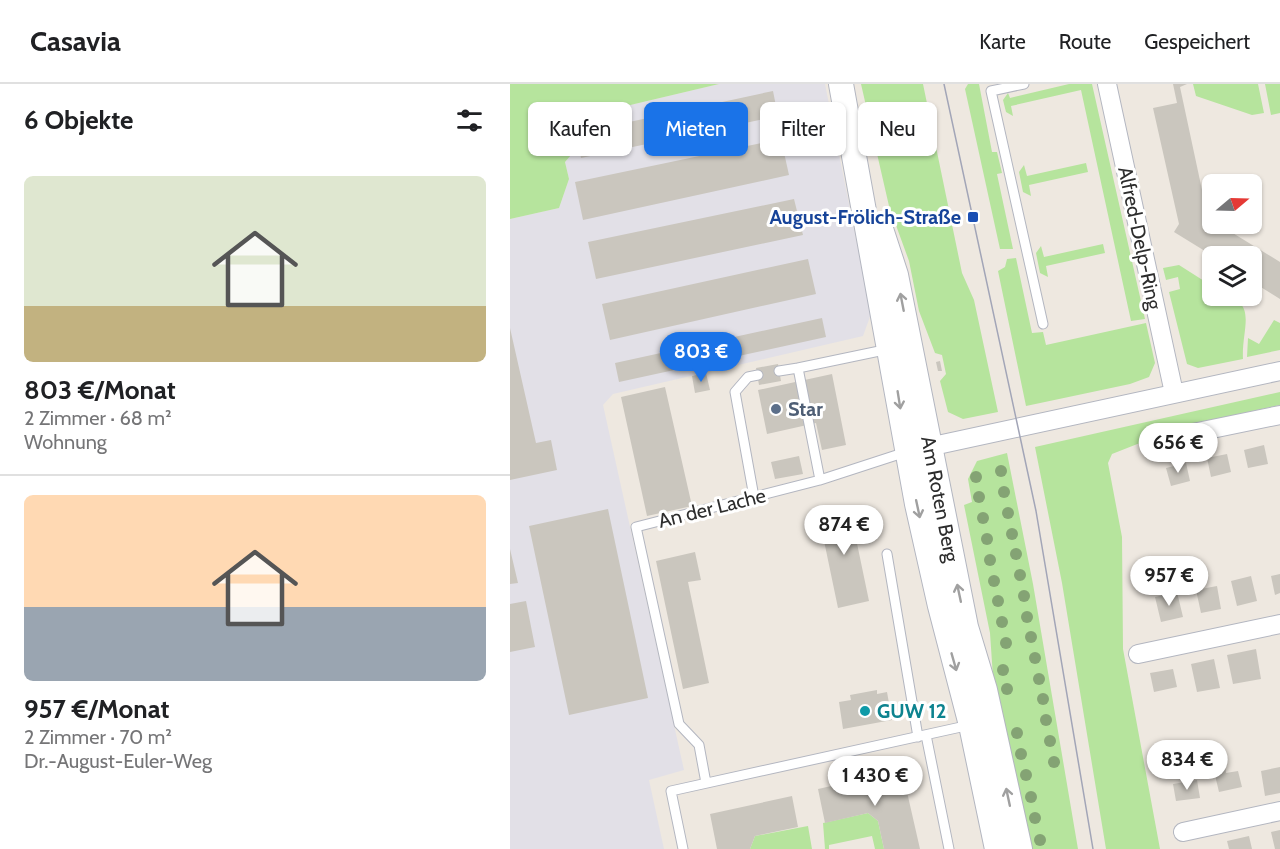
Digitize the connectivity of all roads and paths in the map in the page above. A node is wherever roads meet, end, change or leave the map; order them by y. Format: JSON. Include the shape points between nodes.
{"nodes":[{"id":1,"x":841,"y":84,"type":"edge"},
{"id":2,"x":1024,"y":84,"type":"edge"},
{"id":3,"x":1107,"y":84,"type":"edge"},
{"id":4,"x":855,"y":150,"type":"junction"},
{"id":5,"x":1043,"y":324,"type":"dead end"},
{"id":6,"x":891,"y":348,"type":"junction"},
{"id":7,"x":798,"y":368,"type":"junction"},
{"id":8,"x":780,"y":371,"type":"dead end"},
{"id":9,"x":1280,"y":371,"type":"edge"},
{"id":10,"x":758,"y":375,"type":"dead end"},
{"id":11,"x":1174,"y":393,"type":"junction"},
{"id":12,"x":1280,"y":415,"type":"edge"},
{"id":13,"x":1149,"y":442,"type":"dead end"},
{"id":14,"x":919,"y":449,"type":"junction"},
{"id":15,"x":820,"y":480,"type":"junction"},
{"id":16,"x":754,"y":497,"type":"junction"},
{"id":17,"x":887,"y":554,"type":"dead end"},
{"id":18,"x":1280,"y":624,"type":"edge"},
{"id":19,"x":1138,"y":654,"type":"dead end"},
{"id":20,"x":971,"y":725,"type":"junction"},
{"id":21,"x":922,"y":736,"type":"junction"},
{"id":22,"x":706,"y":783,"type":"junction"},
{"id":23,"x":1280,"y":811,"type":"edge"},
{"id":24,"x":1183,"y":832,"type":"dead end"},
{"id":25,"x":683,"y":849,"type":"edge"},
{"id":26,"x":949,"y":849,"type":"edge"},
{"id":27,"x":997,"y":849,"type":"edge"},
{"id":28,"x":1020,"y":849,"type":"edge"}],
"edges":[{"from":1,"to":4,"type":"main road","name":"Am Roten Berg"},
{"from":2,"to":5,"type":"lane","via":[[991,91]]},
{"from":3,"to":11,"type":"street","name":"Alfred-Delp-Ring"},
{"from":4,"to":6,"type":"main road","name":"Am Roten Berg"},
{"from":14,"to":4,"type":"main road","name":"Am Roten Berg","one_way":true,"via":[[896,275]]},
{"from":6,"to":7,"type":"lane"},
{"from":6,"to":14,"type":"main road","name":"Am Roten Berg","one_way":true},
{"from":7,"to":8,"type":"lane"},
{"from":7,"to":15,"type":"lane"},
{"from":9,"to":11,"type":"street"},
{"from":10,"to":16,"type":"lane","via":[[748,377],[735,392]]},
{"from":11,"to":14,"type":"street"},
{"from":12,"to":13,"type":"street"},
{"from":14,"to":15,"type":"lane","name":"An der Lache"},
{"from":14,"to":20,"type":"main road","name":"Am Roten Berg","one_way":true,"via":[[939,606]]},
{"from":28,"to":14,"type":"main road","name":"Am Roten Berg","one_way":true,"via":[[985,690]]},
{"from":15,"to":16,"type":"lane","name":"An der Lache"},
{"from":16,"to":22,"type":"lane","name":"An der Lache","via":[[636,527],[679,724],[699,745]]},
{"from":17,"to":21,"type":"lane"},
{"from":18,"to":19,"type":"street"},
{"from":20,"to":21,"type":"lane"},
{"from":20,"to":27,"type":"main road","name":"Am Roten Berg"},
{"from":21,"to":22,"type":"lane"},
{"from":21,"to":26,"type":"lane"},
{"from":22,"to":25,"type":"lane","via":[[670,791]]},
{"from":23,"to":24,"type":"street"}]}
